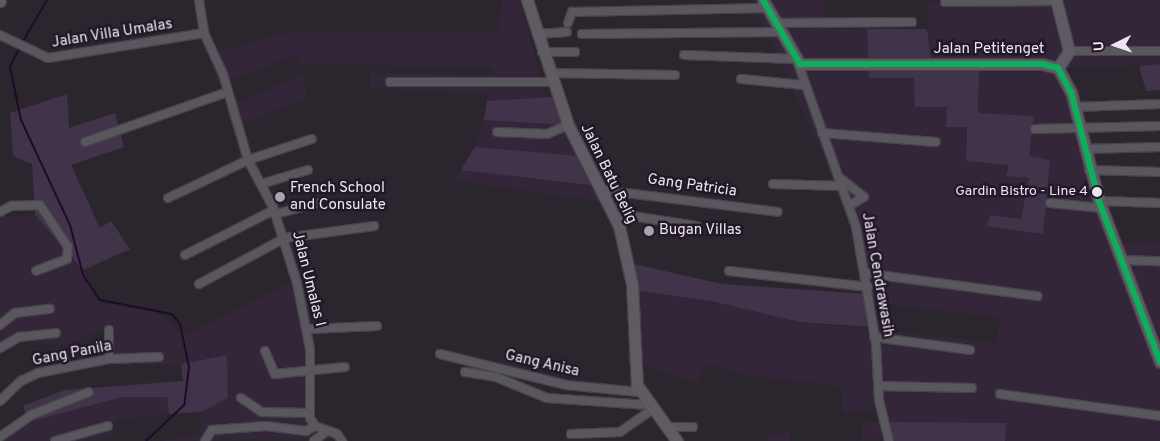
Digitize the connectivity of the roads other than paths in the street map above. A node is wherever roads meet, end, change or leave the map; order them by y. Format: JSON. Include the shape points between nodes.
{"nodes":[{"id":1,"x":199,"y":0,"type":"edge"},
{"id":2,"x":527,"y":0,"type":"edge"},
{"id":3,"x":1056,"y":0,"type":"edge"},
{"id":4,"x":945,"y":2,"type":"dead end"},
{"id":5,"x":766,"y":4,"type":"edge"},
{"id":6,"x":912,"y":22,"type":"dead end"},
{"id":7,"x":568,"y":23,"type":"dead end"},
{"id":8,"x":779,"y":28,"type":"junction"},
{"id":9,"x":567,"y":32,"type":"dead end"},
{"id":10,"x":204,"y":33,"type":"junction"},
{"id":11,"x":537,"y":34,"type":"junction"},
{"id":12,"x":582,"y":34,"type":"dead end"},
{"id":13,"x":0,"y":35,"type":"edge"},
{"id":14,"x":1069,"y":51,"type":"junction"},
{"id":15,"x":1160,"y":51,"type":"edge"},
{"id":16,"x":542,"y":52,"type":"junction"},
{"id":17,"x":575,"y":52,"type":"dead end"},
{"id":18,"x":684,"y":55,"type":"dead end"},
{"id":19,"x":796,"y":61,"type":"junction"},
{"id":20,"x":1058,"y":68,"type":"junction"},
{"id":21,"x":675,"y":75,"type":"dead end"},
{"id":22,"x":551,"y":78,"type":"junction"},
{"id":23,"x":741,"y":79,"type":"dead end"},
{"id":24,"x":390,"y":82,"type":"dead end"},
{"id":25,"x":804,"y":85,"type":"junction"},
{"id":26,"x":228,"y":92,"type":"junction"},
{"id":27,"x":1160,"y":104,"type":"edge"},
{"id":28,"x":1075,"y":107,"type":"junction"},
{"id":29,"x":568,"y":125,"type":"junction"},
{"id":30,"x":1160,"y":126,"type":"edge"},
{"id":31,"x":1080,"y":128,"type":"junction"},
{"id":32,"x":1035,"y":129,"type":"dead end"},
{"id":33,"x":497,"y":132,"type":"dead end"},
{"id":34,"x":822,"y":133,"type":"junction"},
{"id":35,"x":312,"y":139,"type":"dead end"},
{"id":36,"x":85,"y":142,"type":"dead end"},
{"id":37,"x":936,"y":142,"type":"dead end"},
{"id":38,"x":1160,"y":147,"type":"edge"},
{"id":39,"x":1084,"y":149,"type":"junction"},
{"id":40,"x":248,"y":160,"type":"junction"},
{"id":41,"x":308,"y":170,"type":"dead end"},
{"id":42,"x":1089,"y":170,"type":"junction"},
{"id":43,"x":1160,"y":172,"type":"edge"},
{"id":44,"x":842,"y":182,"type":"junction"},
{"id":45,"x":261,"y":184,"type":"junction"},
{"id":46,"x":773,"y":184,"type":"dead end"},
{"id":47,"x":602,"y":190,"type":"junction"},
{"id":48,"x":168,"y":198,"type":"dead end"},
{"id":49,"x":316,"y":203,"type":"dead end"},
{"id":50,"x":1050,"y":203,"type":"dead end"},
{"id":51,"x":1160,"y":203,"type":"edge"},
{"id":52,"x":850,"y":205,"type":"junction"},
{"id":53,"x":1100,"y":205,"type":"junction"},
{"id":54,"x":0,"y":212,"type":"edge"},
{"id":55,"x":275,"y":212,"type":"junction"},
{"id":56,"x":778,"y":212,"type":"dead end"},
{"id":57,"x":616,"y":218,"type":"junction"},
{"id":58,"x":374,"y":226,"type":"dead end"},
{"id":59,"x":696,"y":226,"type":"dead end"},
{"id":60,"x":285,"y":238,"type":"junction"},
{"id":61,"x":185,"y":255,"type":"dead end"},
{"id":62,"x":1123,"y":260,"type":"junction"},
{"id":63,"x":1160,"y":261,"type":"edge"},
{"id":64,"x":36,"y":271,"type":"dead end"},
{"id":65,"x":729,"y":271,"type":"dead end"},
{"id":66,"x":864,"y":273,"type":"junction"},
{"id":67,"x":198,"y":284,"type":"dead end"},
{"id":68,"x":868,"y":287,"type":"junction"},
{"id":69,"x":1037,"y":296,"type":"dead end"},
{"id":70,"x":50,"y":309,"type":"dead end"},
{"id":71,"x":0,"y":325,"type":"edge"},
{"id":72,"x":377,"y":326,"type":"dead end"},
{"id":73,"x":109,"y":330,"type":"dead end"},
{"id":74,"x":308,"y":330,"type":"junction"},
{"id":75,"x":56,"y":333,"type":"dead end"},
{"id":76,"x":874,"y":337,"type":"junction"},
{"id":77,"x":0,"y":348,"type":"edge"},
{"id":78,"x":265,"y":350,"type":"dead end"},
{"id":79,"x":970,"y":350,"type":"dead end"},
{"id":80,"x":440,"y":354,"type":"dead end"},
{"id":81,"x":159,"y":357,"type":"dead end"},
{"id":82,"x":109,"y":360,"type":"junction"},
{"id":83,"x":1160,"y":362,"type":"edge"},
{"id":84,"x":345,"y":367,"type":"dead end"},
{"id":85,"x":311,"y":369,"type":"junction"},
{"id":86,"x":465,"y":372,"type":"dead end"},
{"id":87,"x":879,"y":386,"type":"junction"},
{"id":88,"x":972,"y":388,"type":"dead end"},
{"id":89,"x":89,"y":392,"type":"dead end"},
{"id":90,"x":639,"y":392,"type":"junction"},
{"id":91,"x":1000,"y":394,"type":"dead end"},
{"id":92,"x":241,"y":398,"type":"dead end"},
{"id":93,"x":0,"y":401,"type":"edge"},
{"id":94,"x":650,"y":407,"type":"junction"},
{"id":95,"x":309,"y":413,"type":"junction"},
{"id":96,"x":1160,"y":416,"type":"edge"},
{"id":97,"x":108,"y":426,"type":"dead end"},
{"id":98,"x":315,"y":426,"type":"junction"},
{"id":99,"x":671,"y":427,"type":"junction"},
{"id":100,"x":693,"y":427,"type":"dead end"},
{"id":101,"x":327,"y":431,"type":"junction"},
{"id":102,"x":571,"y":434,"type":"dead end"},
{"id":103,"x":0,"y":437,"type":"edge"},
{"id":104,"x":55,"y":441,"type":"edge"},
{"id":105,"x":205,"y":441,"type":"edge"},
{"id":106,"x":314,"y":441,"type":"edge"},
{"id":107,"x":342,"y":441,"type":"edge"},
{"id":108,"x":677,"y":441,"type":"edge"},
{"id":109,"x":890,"y":441,"type":"edge"}],
"edges":[{"from":1,"to":10,"type":"street","name":"Jalan Umalas I"},
{"from":2,"to":11,"type":"main road","name":"Jalan Batu Belig"},
{"from":3,"to":4,"type":"street"},
{"from":3,"to":14,"type":"main road"},
{"from":5,"to":7,"type":"street","via":[[572,12]]},
{"from":5,"to":8,"type":"main road"},
{"from":6,"to":8,"type":"street","via":[[863,21]]},
{"from":8,"to":12,"type":"street"},
{"from":8,"to":19,"type":"main road"},
{"from":9,"to":11,"type":"street"},
{"from":10,"to":13,"type":"street","name":"Jalan Villa Umalas","via":[[48,58]]},
{"from":10,"to":26,"type":"street","name":"Jalan Umalas I"},
{"from":11,"to":16,"type":"main road","name":"Jalan Batu Belig"},
{"from":14,"to":15,"type":"street"},
{"from":14,"to":20,"type":"main road"},
{"from":16,"to":17,"type":"street"},
{"from":16,"to":22,"type":"main road","name":"Jalan Batu Belig"},
{"from":18,"to":19,"type":"street"},
{"from":19,"to":20,"type":"main road","name":"Jalan Petitenget","via":[[1042,64]]},
{"from":19,"to":25,"type":"street","name":"Jalan Cendrawasih"},
{"from":20,"to":28,"type":"main road","name":"Jalan Petitenget"},
{"from":21,"to":22,"type":"street"},
{"from":22,"to":24,"type":"street"},
{"from":22,"to":29,"type":"main road","name":"Jalan Batu Belig"},
{"from":23,"to":25,"type":"street"},
{"from":25,"to":34,"type":"street","name":"Jalan Cendrawasih"},
{"from":26,"to":36,"type":"street"},
{"from":26,"to":40,"type":"street","name":"Jalan Umalas I"},
{"from":27,"to":28,"type":"street"},
{"from":28,"to":31,"type":"main road","name":"Jalan Petitenget"},
{"from":29,"to":33,"type":"street","via":[[547,134]]},
{"from":29,"to":47,"type":"main road","name":"Jalan Batu Belig"},
{"from":30,"to":31,"type":"street"},
{"from":31,"to":32,"type":"street"},
{"from":31,"to":39,"type":"main road","name":"Jalan Petitenget"},
{"from":34,"to":37,"type":"street"},
{"from":34,"to":44,"type":"street","name":"Jalan Cendrawasih"},
{"from":35,"to":40,"type":"street"},
{"from":38,"to":39,"type":"street"},
{"from":39,"to":42,"type":"main road","name":"Jalan Petitenget"},
{"from":40,"to":45,"type":"street","name":"Jalan Umalas I"},
{"from":40,"to":48,"type":"street"},
{"from":41,"to":45,"type":"street"},
{"from":42,"to":43,"type":"street"},
{"from":42,"to":53,"type":"main road","name":"Jalan Petitenget"},
{"from":44,"to":46,"type":"street"},
{"from":44,"to":52,"type":"street","name":"Jalan Cendrawasih"},
{"from":44,"to":52,"type":"street","via":[[864,197]]},
{"from":45,"to":55,"type":"street","name":"Jalan Umalas I"},
{"from":47,"to":56,"type":"street","name":"Gang Patricia"},
{"from":47,"to":57,"type":"main road","name":"Jalan Batu Belig"},
{"from":49,"to":55,"type":"street"},
{"from":50,"to":53,"type":"street"},
{"from":51,"to":53,"type":"street"},
{"from":52,"to":66,"type":"street","name":"Jalan Cendrawasih"},
{"from":53,"to":62,"type":"main road","name":"Jalan Petitenget"},
{"from":54,"to":64,"type":"street","via":[[11,206],[40,205],[68,248],[67,259]]},
{"from":55,"to":60,"type":"street","name":"Jalan Umalas I"},
{"from":55,"to":61,"type":"street"},
{"from":57,"to":59,"type":"street","via":[[632,216]]},
{"from":57,"to":90,"type":"main road","name":"Jalan Batu Belig","via":[[632,284],[632,350]]},
{"from":58,"to":60,"type":"street"},
{"from":60,"to":67,"type":"street"},
{"from":60,"to":74,"type":"street","name":"Jalan Umalas I"},
{"from":62,"to":63,"type":"street"},
{"from":62,"to":83,"type":"main road","name":"Jalan Petitenget"},
{"from":65,"to":68,"type":"street"},
{"from":66,"to":68,"type":"street","name":"Jalan Cendrawasih"},
{"from":66,"to":69,"type":"street"},
{"from":68,"to":76,"type":"street","name":"Jalan Cendrawasih"},
{"from":70,"to":71,"type":"street","via":[[15,313]]},
{"from":72,"to":74,"type":"street"},
{"from":73,"to":82,"type":"street"},
{"from":74,"to":85,"type":"street","name":"Jalan Umalas I"},
{"from":75,"to":77,"type":"street","via":[[20,337]]},
{"from":76,"to":79,"type":"street"},
{"from":76,"to":87,"type":"street","name":"Jalan Cendrawasih"},
{"from":78,"to":85,"type":"street","via":[[273,374]]},
{"from":80,"to":90,"type":"street","name":"Gang Anisa","via":[[566,385]]},
{"from":81,"to":82,"type":"street","name":"Gang Panila"},
{"from":82,"to":93,"type":"street","name":"Gang Panila","via":[[32,375]]},
{"from":84,"to":85,"type":"street"},
{"from":85,"to":95,"type":"street","name":"Jalan Umalas I"},
{"from":86,"to":94,"type":"street","via":[[496,377],[547,398]]},
{"from":87,"to":88,"type":"street"},
{"from":87,"to":109,"type":"street","name":"Jalan Cendrawasih"},
{"from":89,"to":103,"type":"street","via":[[31,415]]},
{"from":90,"to":94,"type":"main road","name":"Jalan Batu Belig"},
{"from":91,"to":96,"type":"street"},
{"from":92,"to":95,"type":"street","via":[[262,412]]},
{"from":94,"to":99,"type":"main road","name":"Jalan Batu Belig"},
{"from":94,"to":102,"type":"street","via":[[620,432]]},
{"from":95,"to":98,"type":"street","name":"Jalan Umalas I"},
{"from":97,"to":104,"type":"street"},
{"from":98,"to":101,"type":"street"},
{"from":98,"to":105,"type":"street","via":[[306,431],[266,426],[212,430]]},
{"from":99,"to":100,"type":"street"},
{"from":99,"to":108,"type":"main road","name":"Jalan Batu Belig"},
{"from":101,"to":106,"type":"street"},
{"from":101,"to":107,"type":"street"}]}
